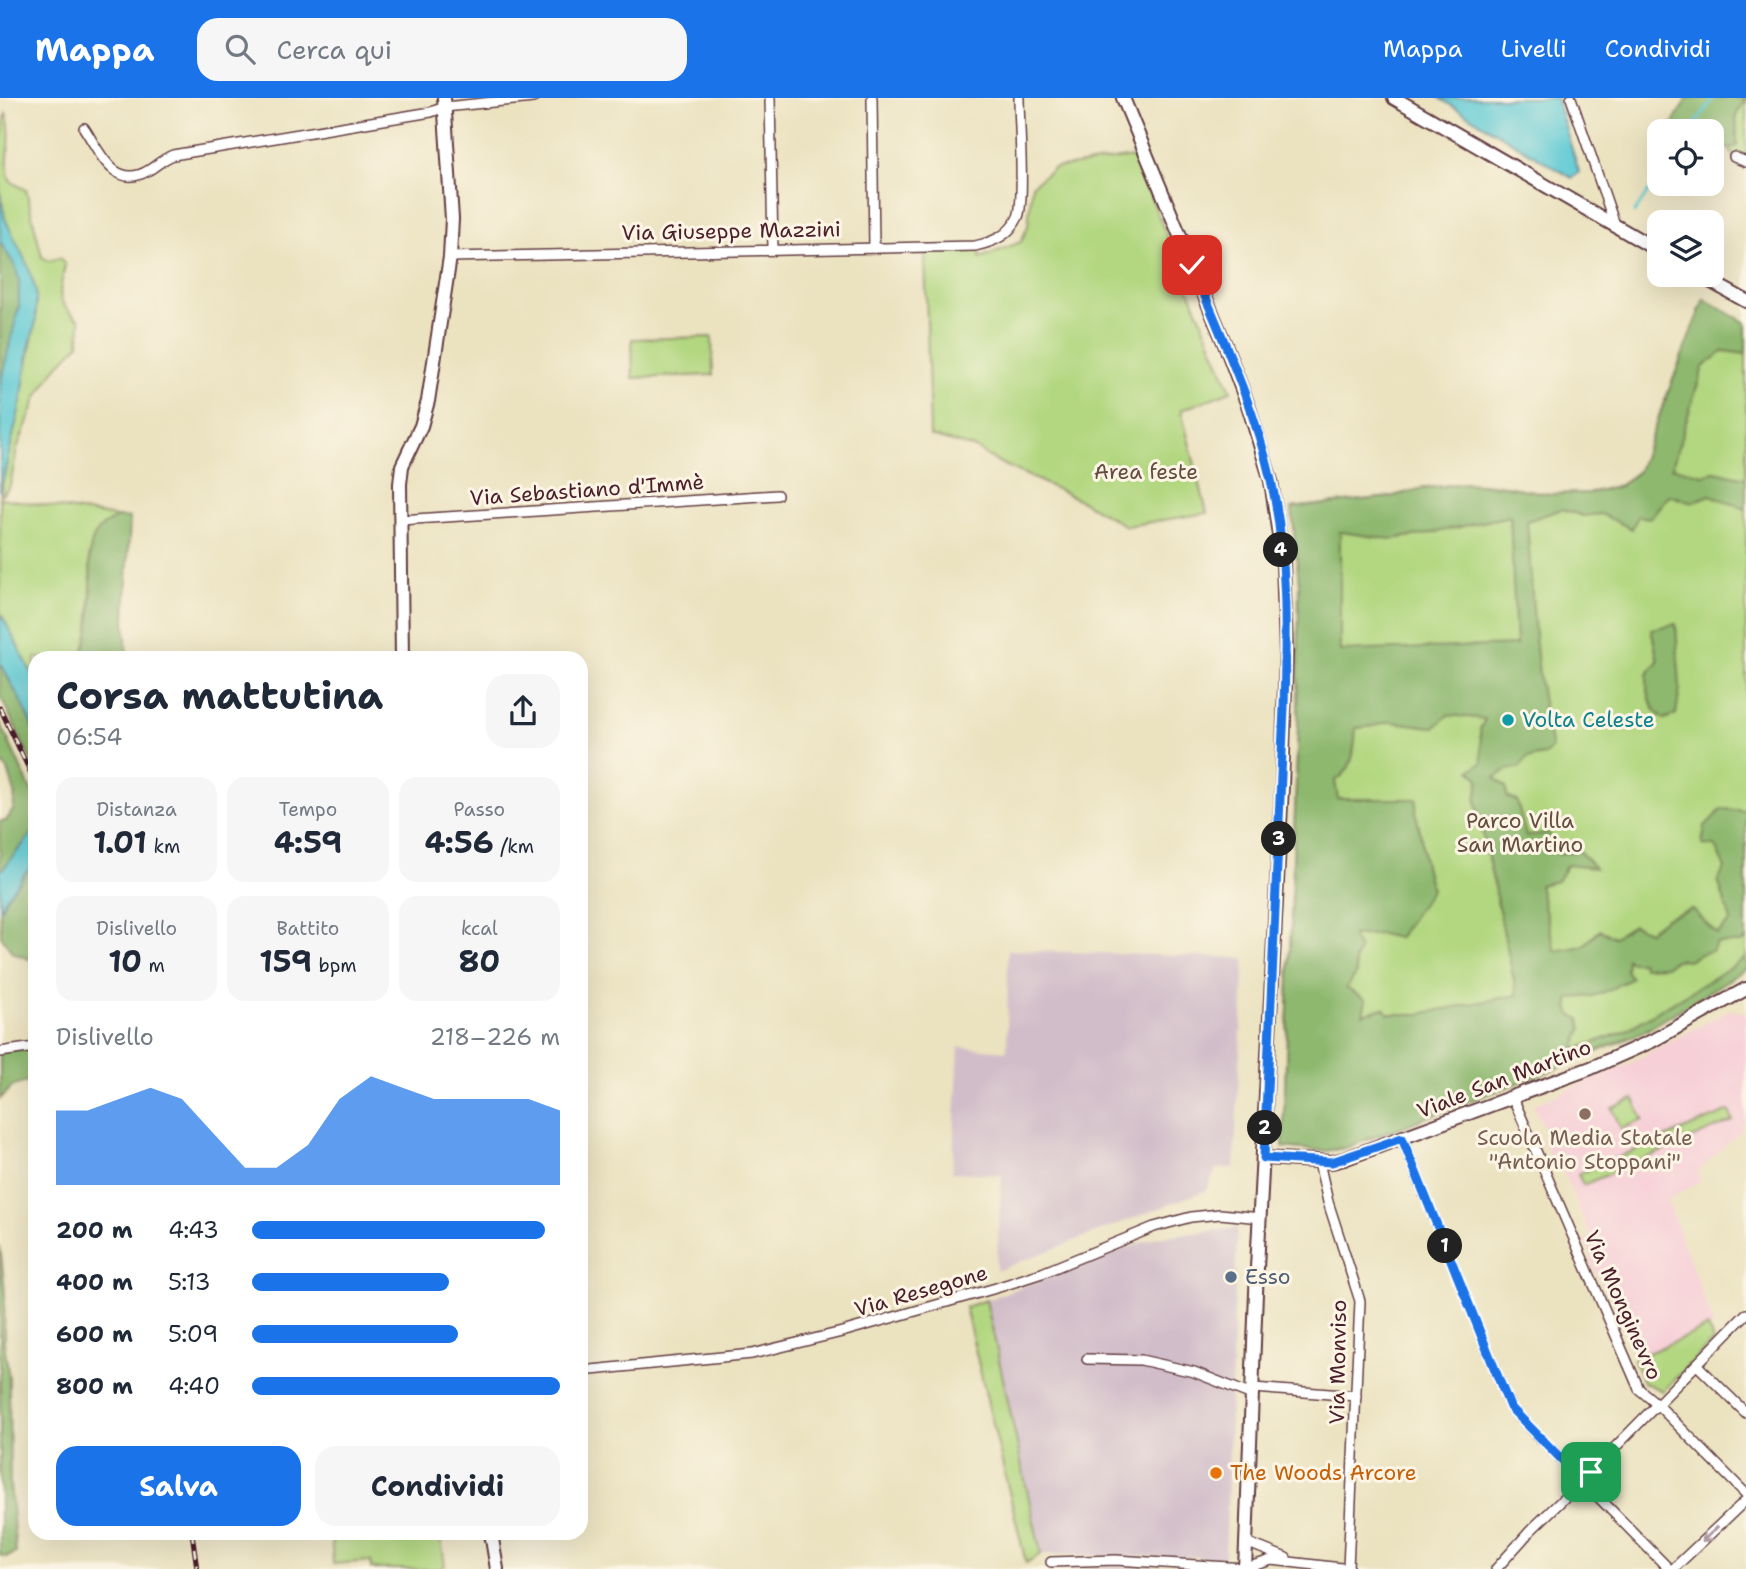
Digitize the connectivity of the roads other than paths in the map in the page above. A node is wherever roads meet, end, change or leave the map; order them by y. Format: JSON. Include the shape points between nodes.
{"nodes":[{"id":1,"x":533,"y":98,"type":"edge"},
{"id":2,"x":770,"y":98,"type":"edge"},
{"id":3,"x":872,"y":98,"type":"edge"},
{"id":4,"x":1018,"y":98,"type":"edge"},
{"id":5,"x":1394,"y":98,"type":"edge"},
{"id":6,"x":1410,"y":98,"type":"edge"},
{"id":7,"x":1571,"y":98,"type":"edge"},
{"id":8,"x":1125,"y":101,"type":"edge"},
{"id":9,"x":445,"y":102,"type":"edge"},
{"id":10,"x":84,"y":128,"type":"dead end"},
{"id":11,"x":1472,"y":142,"type":"junction"},
{"id":12,"x":1734,"y":156,"type":"dead end"},
{"id":13,"x":1746,"y":162,"type":"edge"},
{"id":14,"x":1615,"y":225,"type":"junction"},
{"id":15,"x":1647,"y":244,"type":"edge"},
{"id":16,"x":874,"y":248,"type":"junction"},
{"id":17,"x":773,"y":249,"type":"junction"},
{"id":18,"x":450,"y":257,"type":"junction"},
{"id":19,"x":1721,"y":287,"type":"edge"},
{"id":20,"x":1746,"y":301,"type":"edge"},
{"id":21,"x":777,"y":495,"type":"dead end"},
{"id":22,"x":400,"y":520,"type":"junction"},
{"id":23,"x":402,"y":651,"type":"edge"},
{"id":24,"x":1746,"y":989,"type":"edge"},
{"id":25,"x":28,"y":1048,"type":"edge"},
{"id":26,"x":0,"y":1052,"type":"edge"},
{"id":27,"x":1513,"y":1098,"type":"junction"},
{"id":28,"x":1402,"y":1138,"type":"junction"},
{"id":29,"x":1264,"y":1158,"type":"junction"},
{"id":30,"x":1319,"y":1162,"type":"junction"},
{"id":31,"x":1261,"y":1218,"type":"junction"},
{"id":32,"x":1746,"y":1314,"type":"edge"},
{"id":33,"x":1087,"y":1359,"type":"dead end"},
{"id":34,"x":1697,"y":1365,"type":"junction"},
{"id":35,"x":588,"y":1370,"type":"edge"},
{"id":36,"x":1253,"y":1391,"type":"junction"},
{"id":37,"x":1356,"y":1396,"type":"junction"},
{"id":38,"x":1658,"y":1405,"type":"junction"},
{"id":39,"x":1746,"y":1413,"type":"edge"},
{"id":40,"x":1583,"y":1481,"type":"junction"},
{"id":41,"x":1746,"y":1497,"type":"edge"},
{"id":42,"x":492,"y":1540,"type":"edge"},
{"id":43,"x":1246,"y":1542,"type":"junction"},
{"id":44,"x":1051,"y":1562,"type":"dead end"},
{"id":45,"x":1298,"y":1562,"type":"junction"},
{"id":46,"x":1245,"y":1568,"type":"edge"},
{"id":47,"x":497,"y":1569,"type":"edge"},
{"id":48,"x":1350,"y":1569,"type":"edge"},
{"id":49,"x":1496,"y":1569,"type":"edge"},
{"id":50,"x":1671,"y":1569,"type":"edge"}],
"edges":[{"from":1,"to":9,"type":"street"},
{"from":2,"to":17,"type":"street"},
{"from":3,"to":16,"type":"street"},
{"from":4,"to":16,"type":"street","name":"Via Giuseppe Mazzini","via":[[1021,194],[1019,216],[1009,230],[994,242],[975,246]]},
{"from":5,"to":11,"type":"street"},
{"from":6,"to":11,"type":"street"},
{"from":7,"to":14,"type":"street"},
{"from":8,"to":29,"type":"street","via":[[1249,408],[1271,481],[1279,529],[1285,596],[1284,708]]},
{"from":9,"to":10,"type":"street","via":[[431,112],[173,155],[132,175],[110,168]]},
{"from":9,"to":18,"type":"street"},
{"from":11,"to":14,"type":"street"},
{"from":12,"to":13,"type":"street"},
{"from":14,"to":15,"type":"street"},
{"from":16,"to":17,"type":"street","name":"Via Giuseppe Mazzini"},
{"from":17,"to":18,"type":"street","name":"Via Giuseppe Mazzini"},
{"from":18,"to":22,"type":"street","via":[[428,401],[402,467]]},
{"from":19,"to":20,"type":"street"},
{"from":21,"to":22,"type":"street","name":"Via Sebastiano d'Immè"},
{"from":22,"to":23,"type":"street"},
{"from":24,"to":27,"type":"street","name":"Viale San Martino","via":[[1652,1041]]},
{"from":25,"to":26,"type":"street"},
{"from":27,"to":28,"type":"street","name":"Viale San Martino"},
{"from":27,"to":38,"type":"street","name":"Via Monginevro","via":[[1639,1390]]},
{"from":28,"to":30,"type":"street","name":"Viale San Martino","via":[[1345,1159]]},
{"from":28,"to":40,"type":"street","via":[[1510,1407]]},
{"from":29,"to":30,"type":"street","name":"Viale San Martino"},
{"from":29,"to":31,"type":"street"},
{"from":30,"to":37,"type":"street","name":"Via Monviso","via":[[1360,1301]]},
{"from":31,"to":35,"type":"street","name":"Via Resegone","via":[[1191,1217],[996,1288],[752,1354]]},
{"from":31,"to":36,"type":"street"},
{"from":32,"to":34,"type":"street"},
{"from":33,"to":36,"type":"street","via":[[1141,1360]]},
{"from":34,"to":38,"type":"street"},
{"from":34,"to":39,"type":"street"},
{"from":36,"to":37,"type":"street"},
{"from":36,"to":43,"type":"street"},
{"from":37,"to":48,"type":"street","name":"Via Monviso"},
{"from":38,"to":40,"type":"street"},
{"from":38,"to":41,"type":"street","name":"Via Monginevro"},
{"from":40,"to":49,"type":"street"},
{"from":40,"to":50,"type":"street"},
{"from":41,"to":50,"type":"street","one_way":true},
{"from":42,"to":47,"type":"street"},
{"from":43,"to":45,"type":"street"},
{"from":43,"to":46,"type":"street"},
{"from":44,"to":46,"type":"street","via":[[1116,1560]]},
{"from":45,"to":46,"type":"street","via":[[1272,1560]]},
{"from":45,"to":48,"type":"street"}]}
